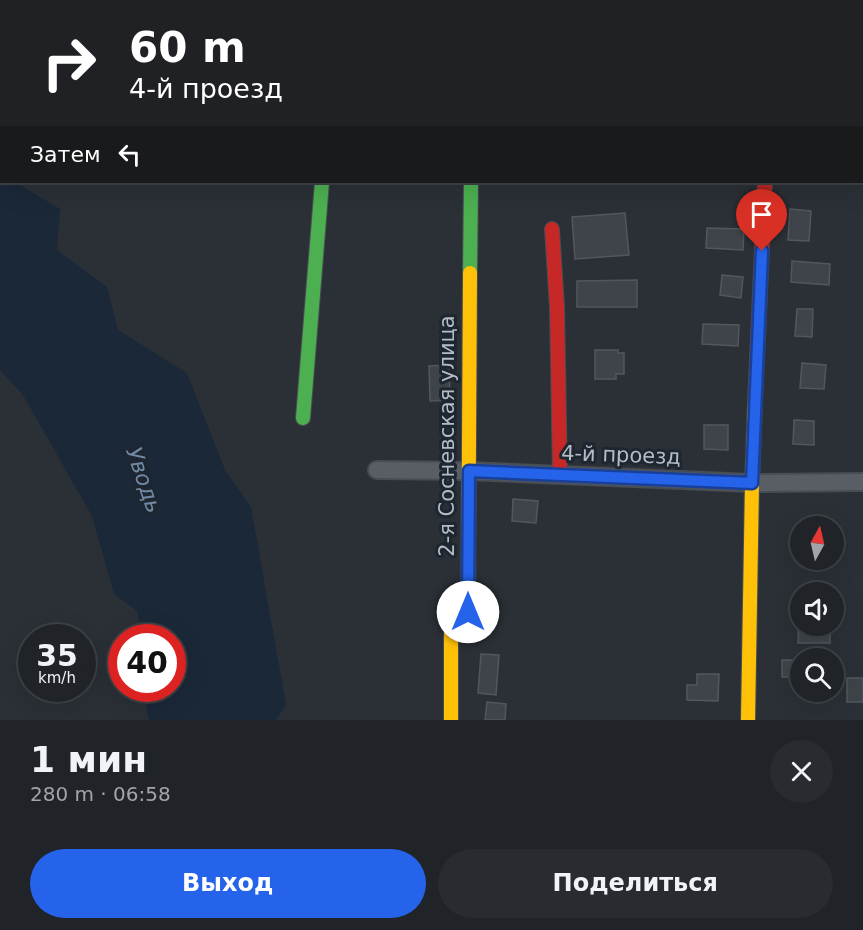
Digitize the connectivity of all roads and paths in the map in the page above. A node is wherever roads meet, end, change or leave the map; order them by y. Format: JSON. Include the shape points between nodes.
{"nodes":[{"id":1,"x":322,"y":183,"type":"edge"},
{"id":2,"x":471,"y":183,"type":"edge"},
{"id":3,"x":765,"y":183,"type":"edge"},
{"id":4,"x":552,"y":229,"type":"dead end"},
{"id":5,"x":303,"y":418,"type":"dead end"},
{"id":6,"x":377,"y":470,"type":"dead end"},
{"id":7,"x":469,"y":471,"type":"junction"},
{"id":8,"x":560,"y":475,"type":"junction"},
{"id":9,"x":863,"y":482,"type":"edge"},
{"id":10,"x":752,"y":483,"type":"junction"},
{"id":11,"x":452,"y":720,"type":"edge"},
{"id":12,"x":748,"y":720,"type":"edge"}],
"edges":[{"from":1,"to":5,"type":"street"},
{"from":2,"to":7,"type":"street","name":"2-я Сосневская улица"},
{"from":3,"to":10,"type":"street"},
{"from":4,"to":8,"type":"street","via":[[558,307]]},
{"from":6,"to":7,"type":"street","name":"4-й проезд"},
{"from":7,"to":8,"type":"street","name":"4-й проезд"},
{"from":7,"to":11,"type":"street","name":"2-я Сосневская улица","via":[[468,612],[451,634]]},
{"from":8,"to":10,"type":"street","name":"4-й проезд"},
{"from":9,"to":10,"type":"street","name":"4-й проезд"},
{"from":10,"to":12,"type":"street"}]}
